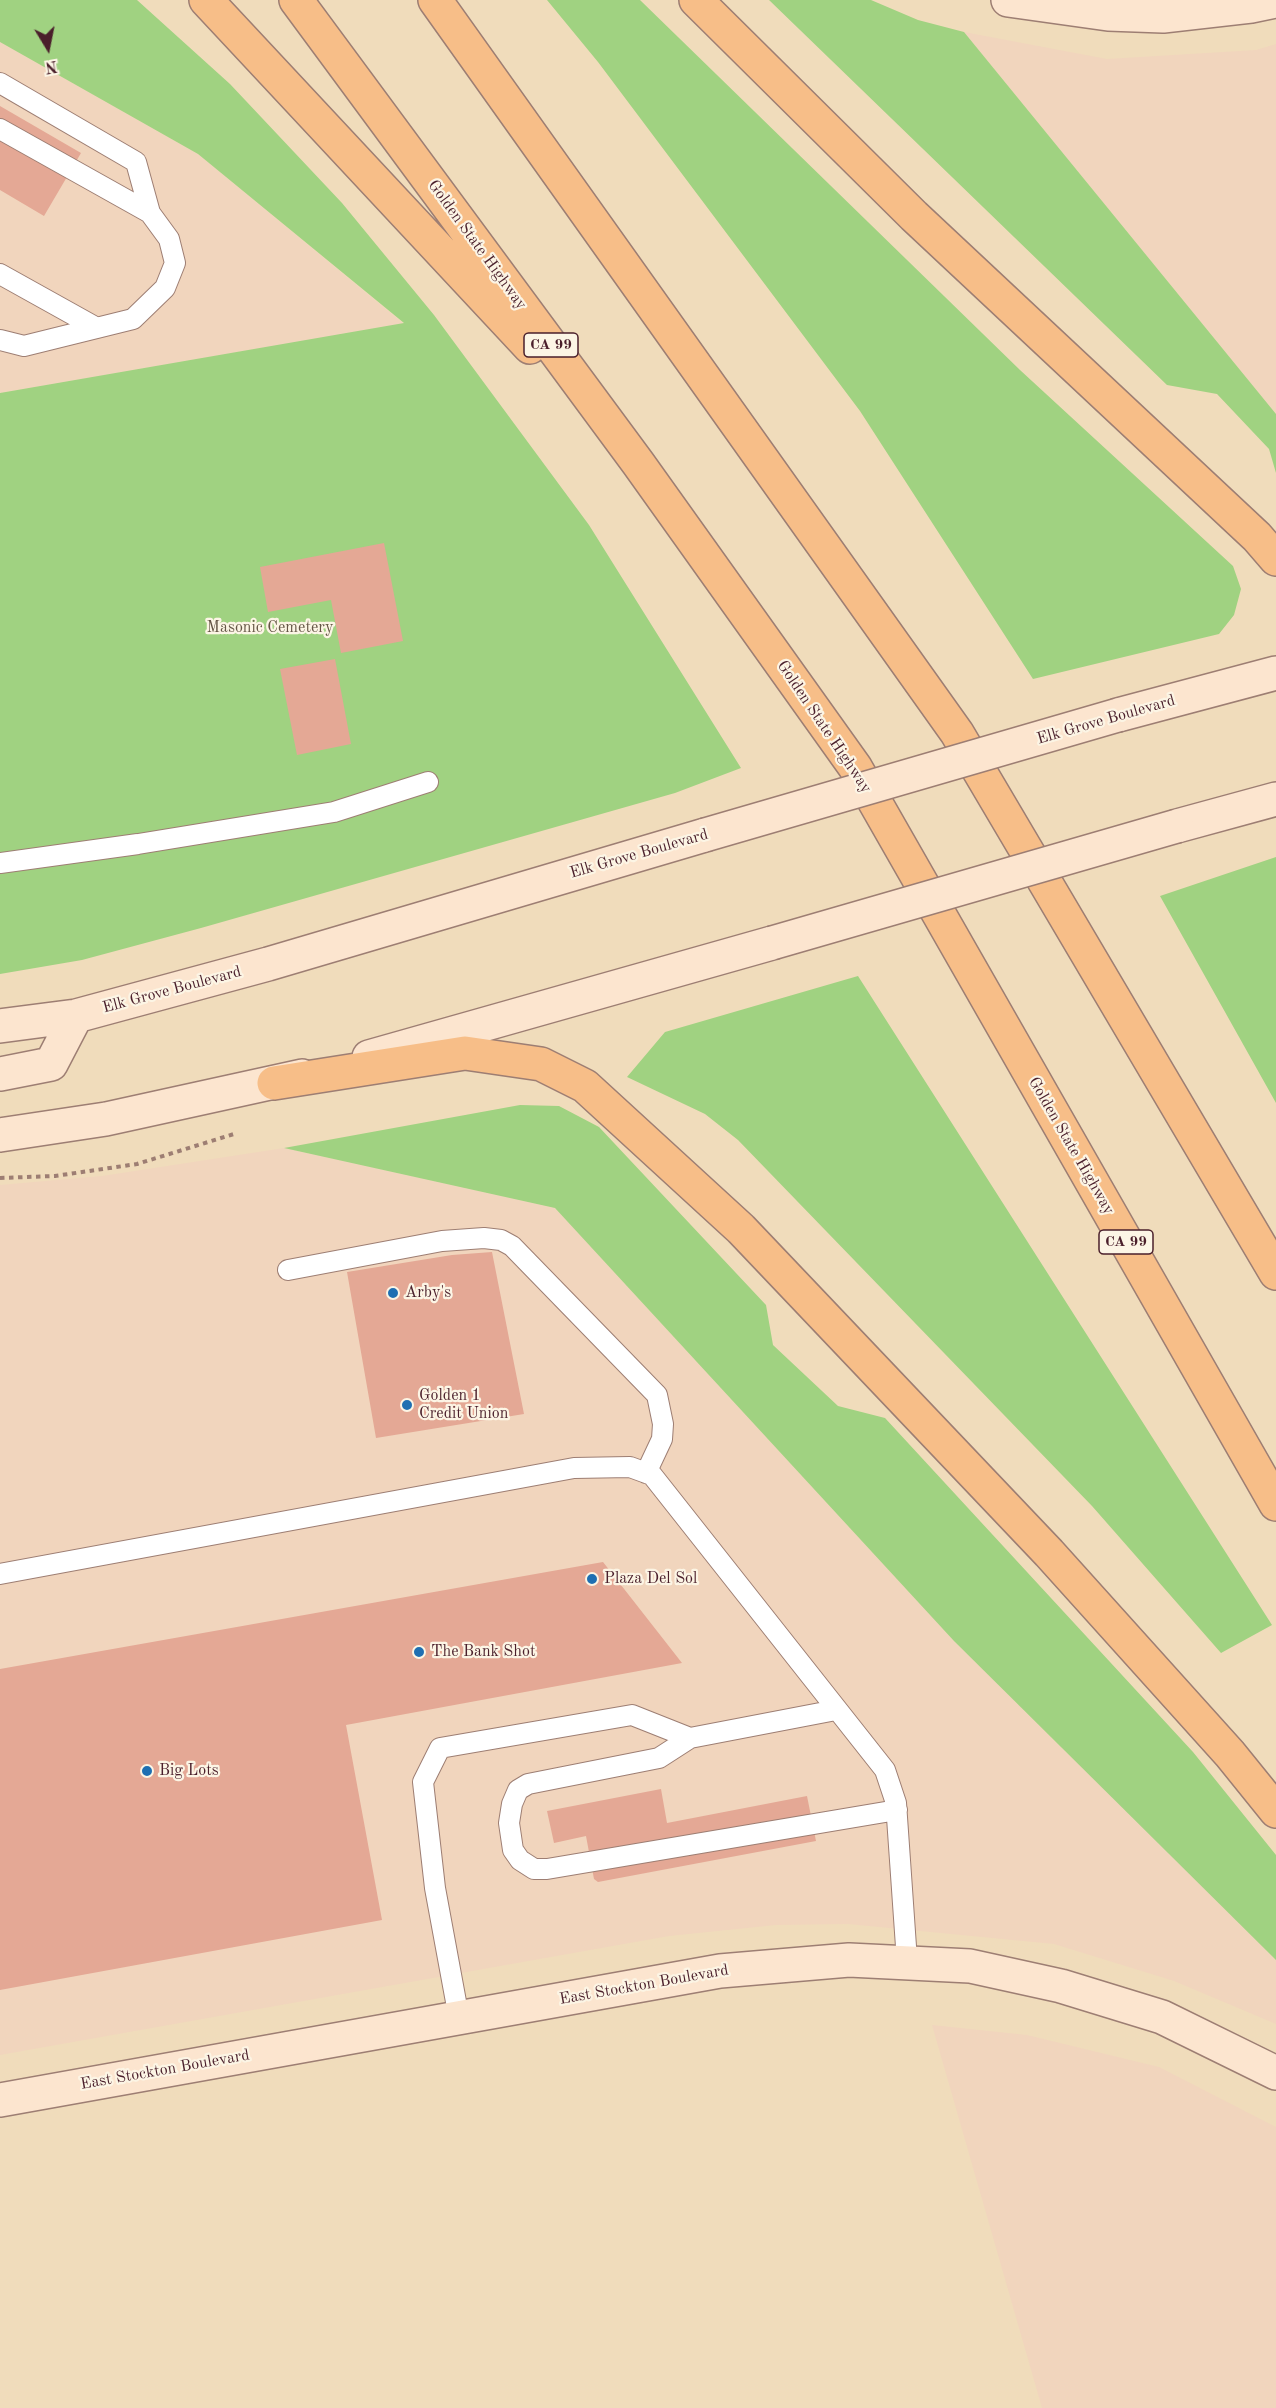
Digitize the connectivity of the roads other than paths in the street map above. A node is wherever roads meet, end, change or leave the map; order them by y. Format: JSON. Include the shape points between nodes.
{"nodes":[{"id":1,"x":206,"y":0,"type":"edge"},
{"id":2,"x":296,"y":0,"type":"edge"},
{"id":3,"x":435,"y":0,"type":"edge"},
{"id":4,"x":696,"y":0,"type":"edge"},
{"id":5,"x":1008,"y":0,"type":"edge"},
{"id":6,"x":1259,"y":2,"type":"edge"},
{"id":7,"x":0,"y":83,"type":"edge"},
{"id":8,"x":0,"y":129,"type":"edge"},
{"id":9,"x":150,"y":213,"type":"junction"},
{"id":10,"x":0,"y":274,"type":"edge"},
{"id":11,"x":97,"y":328,"type":"junction"},
{"id":12,"x":0,"y":340,"type":"edge"},
{"id":13,"x":638,"y":463,"type":"junction"},
{"id":14,"x":1276,"y":559,"type":"edge"},
{"id":15,"x":1276,"y":673,"type":"edge"},
{"id":16,"x":428,"y":782,"type":"dead end"},
{"id":17,"x":1276,"y":799,"type":"edge"},
{"id":18,"x":0,"y":863,"type":"edge"},
{"id":19,"x":76,"y":1016,"type":"junction"},
{"id":20,"x":0,"y":1026,"type":"edge"},
{"id":21,"x":0,"y":1074,"type":"edge"},
{"id":22,"x":274,"y":1083,"type":"junction"},
{"id":23,"x":0,"y":1135,"type":"edge"},
{"id":24,"x":288,"y":1270,"type":"dead end"},
{"id":25,"x":1276,"y":1273,"type":"edge"},
{"id":26,"x":646,"y":1473,"type":"junction"},
{"id":27,"x":1276,"y":1504,"type":"edge"},
{"id":28,"x":0,"y":1574,"type":"edge"},
{"id":29,"x":836,"y":1710,"type":"junction"},
{"id":30,"x":690,"y":1738,"type":"junction"},
{"id":31,"x":897,"y":1810,"type":"junction"},
{"id":32,"x":1276,"y":1811,"type":"edge"},
{"id":33,"x":907,"y":1961,"type":"junction"},
{"id":34,"x":459,"y":2018,"type":"junction"},
{"id":35,"x":1276,"y":2073,"type":"edge"},
{"id":36,"x":0,"y":2100,"type":"edge"}],
"edges":[{"from":1,"to":13,"type":"highway"},
{"from":2,"to":13,"type":"highway","name":"Golden State Highway","number":"CA 99"},
{"from":3,"to":25,"type":"highway","via":[[957,733]]},
{"from":4,"to":14,"type":"highway","via":[[914,216]]},
{"from":5,"to":6,"type":"main road","via":[[1108,14],[1164,16]]},
{"from":7,"to":9,"type":"lane","via":[[136,162]]},
{"from":8,"to":9,"type":"lane"},
{"from":9,"to":11,"type":"lane","via":[[169,239],[175,263],[165,288],[133,319]]},
{"from":10,"to":11,"type":"lane"},
{"from":11,"to":12,"type":"lane","via":[[24,346]]},
{"from":13,"to":27,"type":"highway","name":"Golden State Highway","number":"CA 99","via":[[855,767]]},
{"from":15,"to":19,"type":"main road","name":"Elk Grove Boulevard","bridge":true,"via":[[1118,715],[268,964]]},
{"from":16,"to":18,"type":"lane","via":[[334,812]]},
{"from":17,"to":22,"type":"main road","bridge":true},
{"from":19,"to":20,"type":"main road","name":"Elk Grove Boulevard"},
{"from":19,"to":21,"type":"main road","via":[[51,1064]]},
{"from":22,"to":23,"type":"main road","via":[[106,1119]]},
{"from":22,"to":32,"type":"highway","via":[[465,1053],[541,1064],[585,1086],[741,1229],[1009,1510]]},
{"from":24,"to":26,"type":"lane","via":[[442,1241],[484,1238],[512,1246],[657,1395],[662,1439]]},
{"from":26,"to":28,"type":"lane","via":[[630,1467],[574,1468]]},
{"from":26,"to":29,"type":"lane","via":[[652,1475]]},
{"from":29,"to":30,"type":"lane"},
{"from":29,"to":31,"type":"lane","via":[[885,1770]]},
{"from":30,"to":31,"type":"lane","via":[[658,1758],[528,1784],[518,1790],[509,1822],[513,1850],[534,1869],[547,1869]]},
{"from":30,"to":34,"type":"lane","via":[[632,1715],[440,1748],[423,1782],[435,1888]]},
{"from":31,"to":33,"type":"lane"},
{"from":33,"to":34,"type":"main road","name":"East Stockton Boulevard","via":[[849,1960],[720,1971]]},
{"from":33,"to":35,"type":"main road","name":"East Stockton Boulevard","via":[[970,1966],[1061,1986],[1162,2017]]},
{"from":34,"to":36,"type":"main road","name":"East Stockton Boulevard"}]}
